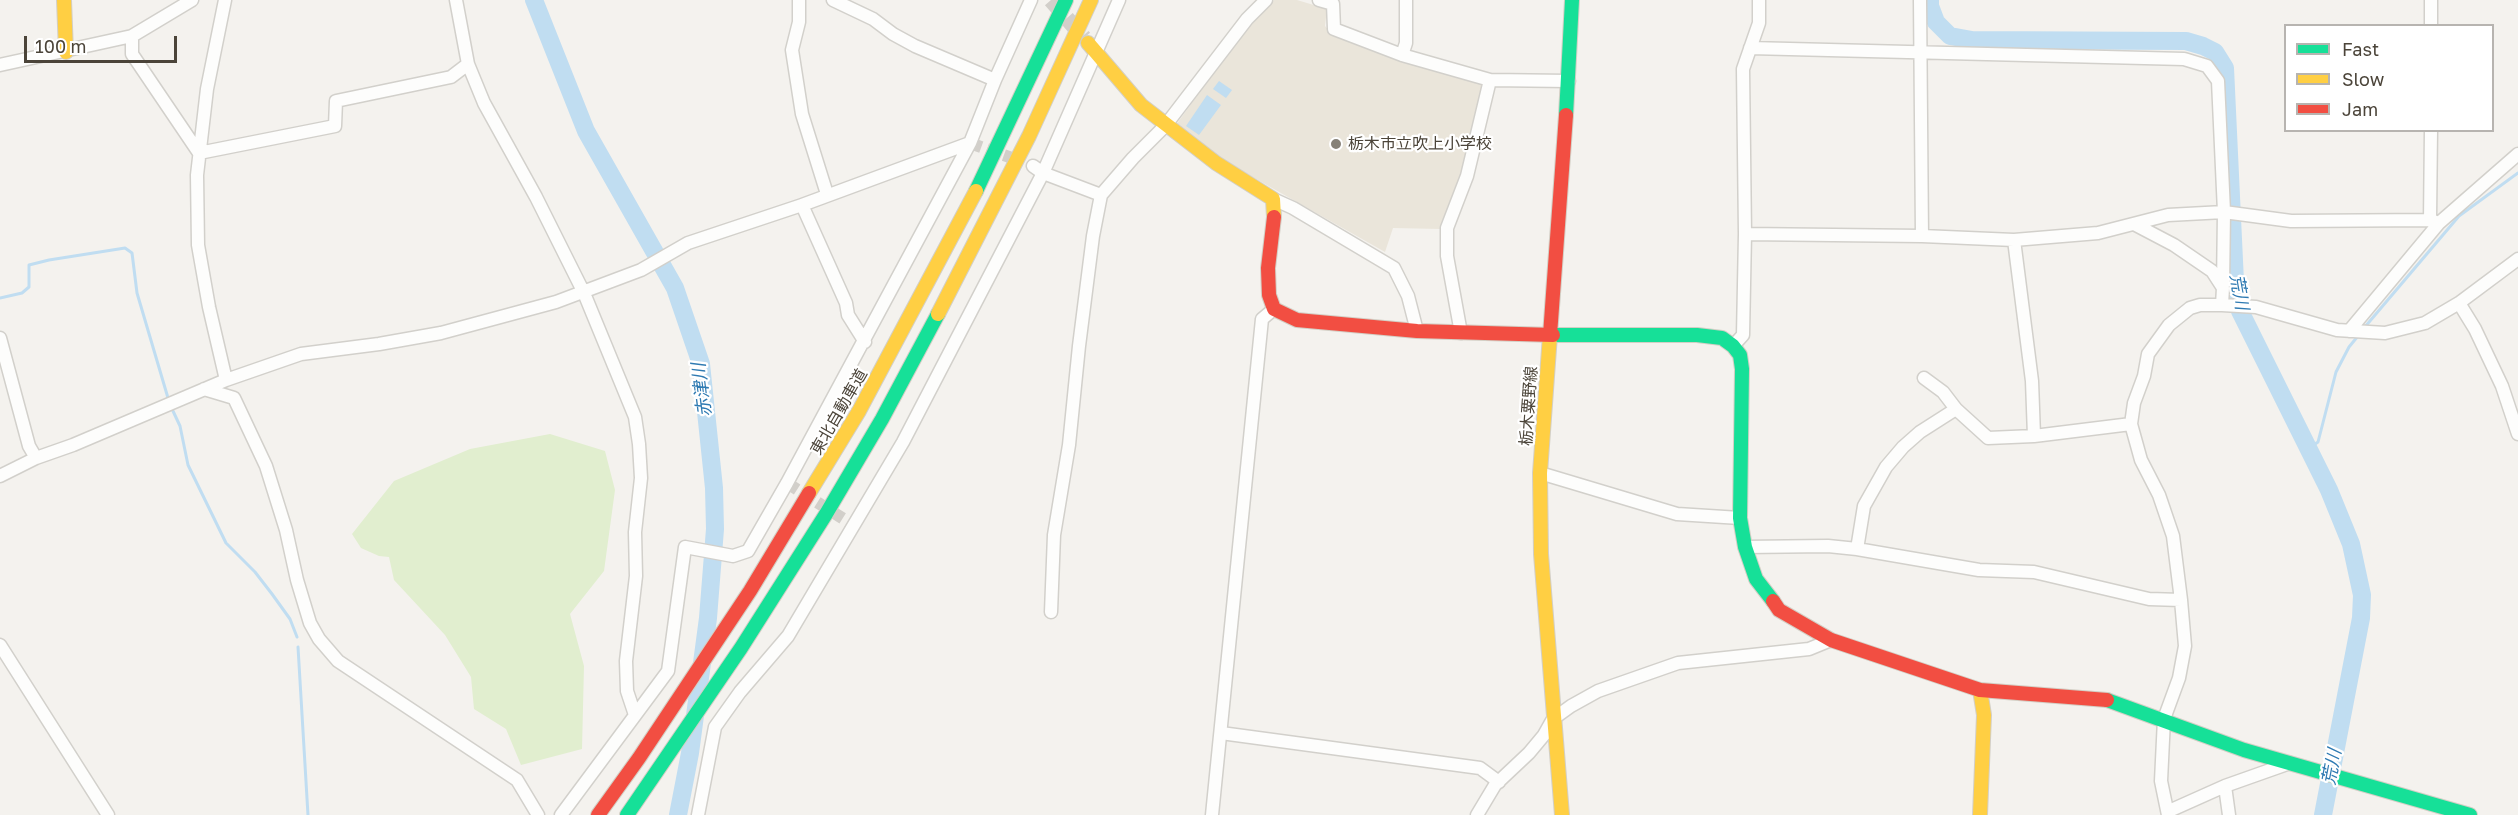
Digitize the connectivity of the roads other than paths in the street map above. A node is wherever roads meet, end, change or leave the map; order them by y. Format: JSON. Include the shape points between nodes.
{"nodes":[{"id":1,"x":64,"y":0,"type":"edge"},
{"id":2,"x":192,"y":0,"type":"edge"},
{"id":3,"x":225,"y":0,"type":"edge"},
{"id":4,"x":456,"y":0,"type":"edge"},
{"id":5,"x":799,"y":0,"type":"edge"},
{"id":6,"x":833,"y":0,"type":"edge"},
{"id":7,"x":1031,"y":0,"type":"edge"},
{"id":8,"x":1066,"y":0,"type":"edge"},
{"id":9,"x":1091,"y":0,"type":"edge"},
{"id":10,"x":1119,"y":0,"type":"edge"},
{"id":11,"x":1266,"y":0,"type":"edge"},
{"id":12,"x":1319,"y":0,"type":"edge"},
{"id":13,"x":1406,"y":0,"type":"edge"},
{"id":14,"x":1572,"y":0,"type":"edge"},
{"id":15,"x":1760,"y":0,"type":"edge"},
{"id":16,"x":1920,"y":0,"type":"edge"},
{"id":17,"x":2431,"y":0,"type":"edge"},
{"id":18,"x":2431,"y":24,"type":"edge"},
{"id":19,"x":132,"y":36,"type":"junction"},
{"id":20,"x":1092,"y":48,"type":"junction"},
{"id":21,"x":1750,"y":48,"type":"junction"},
{"id":22,"x":1919,"y":51,"type":"junction"},
{"id":23,"x":66,"y":52,"type":"junction"},
{"id":24,"x":1402,"y":55,"type":"junction"},
{"id":25,"x":468,"y":64,"type":"junction"},
{"id":26,"x":0,"y":65,"type":"edge"},
{"id":27,"x":995,"y":80,"type":"junction"},
{"id":28,"x":1490,"y":80,"type":"junction"},
{"id":29,"x":1569,"y":81,"type":"junction"},
{"id":30,"x":1166,"y":126,"type":"junction"},
{"id":31,"x":2431,"y":132,"type":"edge"},
{"id":32,"x":970,"y":143,"type":"junction"},
{"id":33,"x":199,"y":153,"type":"junction"},
{"id":34,"x":2518,"y":154,"type":"edge"},
{"id":35,"x":1038,"y":169,"type":"junction"},
{"id":36,"x":827,"y":194,"type":"junction"},
{"id":37,"x":1101,"y":195,"type":"junction"},
{"id":38,"x":1273,"y":200,"type":"junction"},
{"id":39,"x":802,"y":205,"type":"junction"},
{"id":40,"x":2224,"y":212,"type":"junction"},
{"id":41,"x":2434,"y":222,"type":"junction"},
{"id":42,"x":2134,"y":224,"type":"junction"},
{"id":43,"x":1745,"y":234,"type":"junction"},
{"id":44,"x":1922,"y":236,"type":"junction"},
{"id":45,"x":2014,"y":240,"type":"junction"},
{"id":46,"x":2518,"y":259,"type":"edge"},
{"id":47,"x":2223,"y":288,"type":"junction"},
{"id":48,"x":584,"y":293,"type":"junction"},
{"id":49,"x":2459,"y":303,"type":"junction"},
{"id":50,"x":2222,"y":305,"type":"junction"},
{"id":51,"x":1275,"y":309,"type":"junction"},
{"id":52,"x":1417,"y":331,"type":"junction"},
{"id":53,"x":2349,"y":332,"type":"junction"},
{"id":54,"x":1461,"y":333,"type":"junction"},
{"id":55,"x":1550,"y":335,"type":"junction"},
{"id":56,"x":0,"y":338,"type":"edge"},
{"id":57,"x":865,"y":342,"type":"junction"},
{"id":58,"x":1733,"y":346,"type":"junction"},
{"id":59,"x":1924,"y":378,"type":"dead end"},
{"id":60,"x":226,"y":380,"type":"junction"},
{"id":61,"x":204,"y":389,"type":"junction"},
{"id":62,"x":1956,"y":409,"type":"junction"},
{"id":63,"x":2131,"y":424,"type":"junction"},
{"id":64,"x":2518,"y":434,"type":"edge"},
{"id":65,"x":2034,"y":436,"type":"junction"},
{"id":66,"x":36,"y":458,"type":"junction"},
{"id":67,"x":1540,"y":473,"type":"junction"},
{"id":68,"x":0,"y":476,"type":"edge"},
{"id":69,"x":1740,"y":518,"type":"junction"},
{"id":70,"x":1745,"y":547,"type":"junction"},
{"id":71,"x":1857,"y":549,"type":"junction"},
{"id":72,"x":2181,"y":600,"type":"junction"},
{"id":73,"x":1051,"y":612,"type":"dead end"},
{"id":74,"x":1831,"y":640,"type":"junction"},
{"id":75,"x":0,"y":645,"type":"edge"},
{"id":76,"x":1980,"y":690,"type":"junction"},
{"id":77,"x":635,"y":715,"type":"junction"},
{"id":78,"x":2164,"y":718,"type":"junction"},
{"id":79,"x":1553,"y":719,"type":"junction"},
{"id":80,"x":1221,"y":734,"type":"junction"},
{"id":81,"x":2290,"y":763,"type":"junction"},
{"id":82,"x":1498,"y":782,"type":"junction"},
{"id":83,"x":2225,"y":786,"type":"junction"},
{"id":84,"x":629,"y":812,"type":"edge"},
{"id":85,"x":2168,"y":813,"type":"edge"},
{"id":86,"x":108,"y":815,"type":"edge"},
{"id":87,"x":538,"y":815,"type":"edge"},
{"id":88,"x":561,"y":815,"type":"edge"},
{"id":89,"x":598,"y":815,"type":"edge"},
{"id":90,"x":698,"y":815,"type":"edge"},
{"id":91,"x":1212,"y":815,"type":"edge"},
{"id":92,"x":1477,"y":815,"type":"edge"},
{"id":93,"x":1562,"y":815,"type":"edge"},
{"id":94,"x":1980,"y":815,"type":"edge"},
{"id":95,"x":2229,"y":815,"type":"edge"},
{"id":96,"x":2470,"y":815,"type":"edge"}],
"edges":[{"from":1,"to":23,"type":"main road"},
{"from":2,"to":19,"type":"street"},
{"from":3,"to":33,"type":"street"},
{"from":4,"to":25,"type":"street"},
{"from":5,"to":36,"type":"street","via":[[799,22],[792,50],[802,114]]},
{"from":6,"to":27,"type":"street","via":[[915,46]]},
{"from":7,"to":27,"type":"street"},
{"from":8,"to":89,"type":"main road","name":"東北自動車道","via":[[1007,129],[894,349],[750,591]]},
{"from":9,"to":84,"type":"main road","via":[[1024,146],[916,358],[826,514]]},
{"from":10,"to":20,"type":"street"},
{"from":11,"to":30,"type":"street","via":[[1247,19]]},
{"from":12,"to":24,"type":"street","via":[[1333,4],[1334,29]]},
{"from":13,"to":24,"type":"street","via":[[1406,43]]},
{"from":14,"to":29,"type":"main road","name":"栃木粟野線"},
{"from":15,"to":21,"type":"street","via":[[1759,22]]},
{"from":16,"to":22,"type":"street"},
{"from":17,"to":18,"type":"street"},
{"from":19,"to":23,"type":"street"},
{"from":19,"to":33,"type":"street","via":[[132,54]]},
{"from":20,"to":30,"type":"main road","via":[[1141,105]]},
{"from":20,"to":35,"type":"street"},
{"from":21,"to":22,"type":"street"},
{"from":21,"to":43,"type":"street","via":[[1743,69]]},
{"from":22,"to":40,"type":"street","via":[[2184,59],[2207,66],[2218,81]]},
{"from":22,"to":44,"type":"street"},
{"from":23,"to":26,"type":"street"},
{"from":24,"to":28,"type":"street"},
{"from":25,"to":33,"type":"street","via":[[451,77],[336,101],[335,126]]},
{"from":25,"to":48,"type":"street","via":[[484,103]]},
{"from":27,"to":32,"type":"street"},
{"from":28,"to":29,"type":"street"},
{"from":28,"to":54,"type":"street","via":[[1467,176],[1447,228],[1447,256]]},
{"from":29,"to":55,"type":"main road","name":"栃木粟野線"},
{"from":30,"to":37,"type":"street"},
{"from":30,"to":38,"type":"main road"},
{"from":31,"to":41,"type":"street"},
{"from":32,"to":36,"type":"street","via":[[856,187]]},
{"from":32,"to":57,"type":"street"},
{"from":33,"to":60,"type":"street","via":[[198,245]]},
{"from":34,"to":41,"type":"street"},
{"from":35,"to":37,"type":"street"},
{"from":35,"to":90,"type":"street","via":[[903,442],[788,636],[715,727]]},
{"from":36,"to":39,"type":"street"},
{"from":37,"to":73,"type":"street","via":[[1054,535]]},
{"from":38,"to":51,"type":"main road","via":[[1268,268],[1269,295]]},
{"from":38,"to":52,"type":"street","via":[[1394,268],[1408,296]]},
{"from":39,"to":48,"type":"street","via":[[685,245],[647,268]]},
{"from":39,"to":57,"type":"street","via":[[848,315]]},
{"from":40,"to":41,"type":"street","via":[[2290,220]]},
{"from":40,"to":42,"type":"street","via":[[2168,215]]},
{"from":40,"to":47,"type":"street"},
{"from":41,"to":53,"type":"street"},
{"from":42,"to":45,"type":"street","via":[[2098,233]]},
{"from":42,"to":47,"type":"street","via":[[2174,244],[2212,271]]},
{"from":43,"to":44,"type":"street"},
{"from":43,"to":58,"type":"street","via":[[1743,335]]},
{"from":44,"to":45,"type":"street"},
{"from":45,"to":65,"type":"street","via":[[2032,381]]},
{"from":46,"to":49,"type":"street"},
{"from":47,"to":50,"type":"street"},
{"from":48,"to":60,"type":"street","via":[[441,333],[301,354]]},
{"from":48,"to":77,"type":"street","via":[[635,417],[639,444],[636,576],[626,662],[627,691]]},
{"from":49,"to":53,"type":"street","via":[[2425,323],[2385,333]]},
{"from":49,"to":64,"type":"street","via":[[2502,386]]},
{"from":50,"to":53,"type":"street","via":[[2256,307]]},
{"from":50,"to":63,"type":"street","via":[[2190,308],[2169,325],[2148,354]]},
{"from":51,"to":52,"type":"main road","via":[[1297,320]]},
{"from":51,"to":80,"type":"street","via":[[1262,319]]},
{"from":52,"to":54,"type":"main road"},
{"from":54,"to":55,"type":"main road"},
{"from":55,"to":58,"type":"main road","via":[[1697,335],[1722,338]]},
{"from":55,"to":67,"type":"main road","name":"栃木粟野線"},
{"from":56,"to":66,"type":"street","via":[[29,446]]},
{"from":57,"to":77,"type":"street","via":[[748,551],[733,556],[685,547],[668,671]]},
{"from":58,"to":69,"type":"main road","via":[[1740,355],[1742,369]]},
{"from":59,"to":62,"type":"street"},
{"from":60,"to":61,"type":"street"},
{"from":61,"to":66,"type":"street"},
{"from":61,"to":87,"type":"street","via":[[234,398],[266,466],[310,623],[319,639],[338,661],[517,780]]},
{"from":62,"to":65,"type":"street","via":[[1988,438]]},
{"from":62,"to":71,"type":"street","via":[[1920,432],[1886,467],[1864,506]]},
{"from":63,"to":65,"type":"street"},
{"from":63,"to":72,"type":"street","via":[[2141,460],[2159,495],[2173,536]]},
{"from":66,"to":68,"type":"street"},
{"from":67,"to":69,"type":"street","via":[[1677,514]]},
{"from":67,"to":79,"type":"main road","name":"栃木粟野線","via":[[1541,554]]},
{"from":69,"to":70,"type":"main road"},
{"from":70,"to":71,"type":"street"},
{"from":70,"to":74,"type":"main road","via":[[1756,579],[1779,610]]},
{"from":71,"to":72,"type":"street","via":[[1979,570],[2034,572],[2148,599]]},
{"from":72,"to":78,"type":"street","via":[[2185,646],[2179,678]]},
{"from":74,"to":76,"type":"main road"},
{"from":74,"to":79,"type":"street","via":[[1809,649],[1678,663],[1598,691]]},
{"from":75,"to":86,"type":"street"},
{"from":76,"to":78,"type":"main road","via":[[2101,698]]},
{"from":76,"to":94,"type":"main road","via":[[1984,715]]},
{"from":77,"to":88,"type":"street"},
{"from":78,"to":81,"type":"main road","via":[[2244,750]]},
{"from":78,"to":85,"type":"street","via":[[2161,781]]},
{"from":79,"to":82,"type":"street","via":[[1529,753]]},
{"from":79,"to":93,"type":"main road","name":"栃木粟野線"},
{"from":80,"to":82,"type":"street","via":[[1480,768]]},
{"from":80,"to":91,"type":"street"},
{"from":81,"to":83,"type":"street"},
{"from":81,"to":96,"type":"main road"},
{"from":82,"to":92,"type":"street"},
{"from":83,"to":85,"type":"street"},
{"from":83,"to":95,"type":"street"}]}
